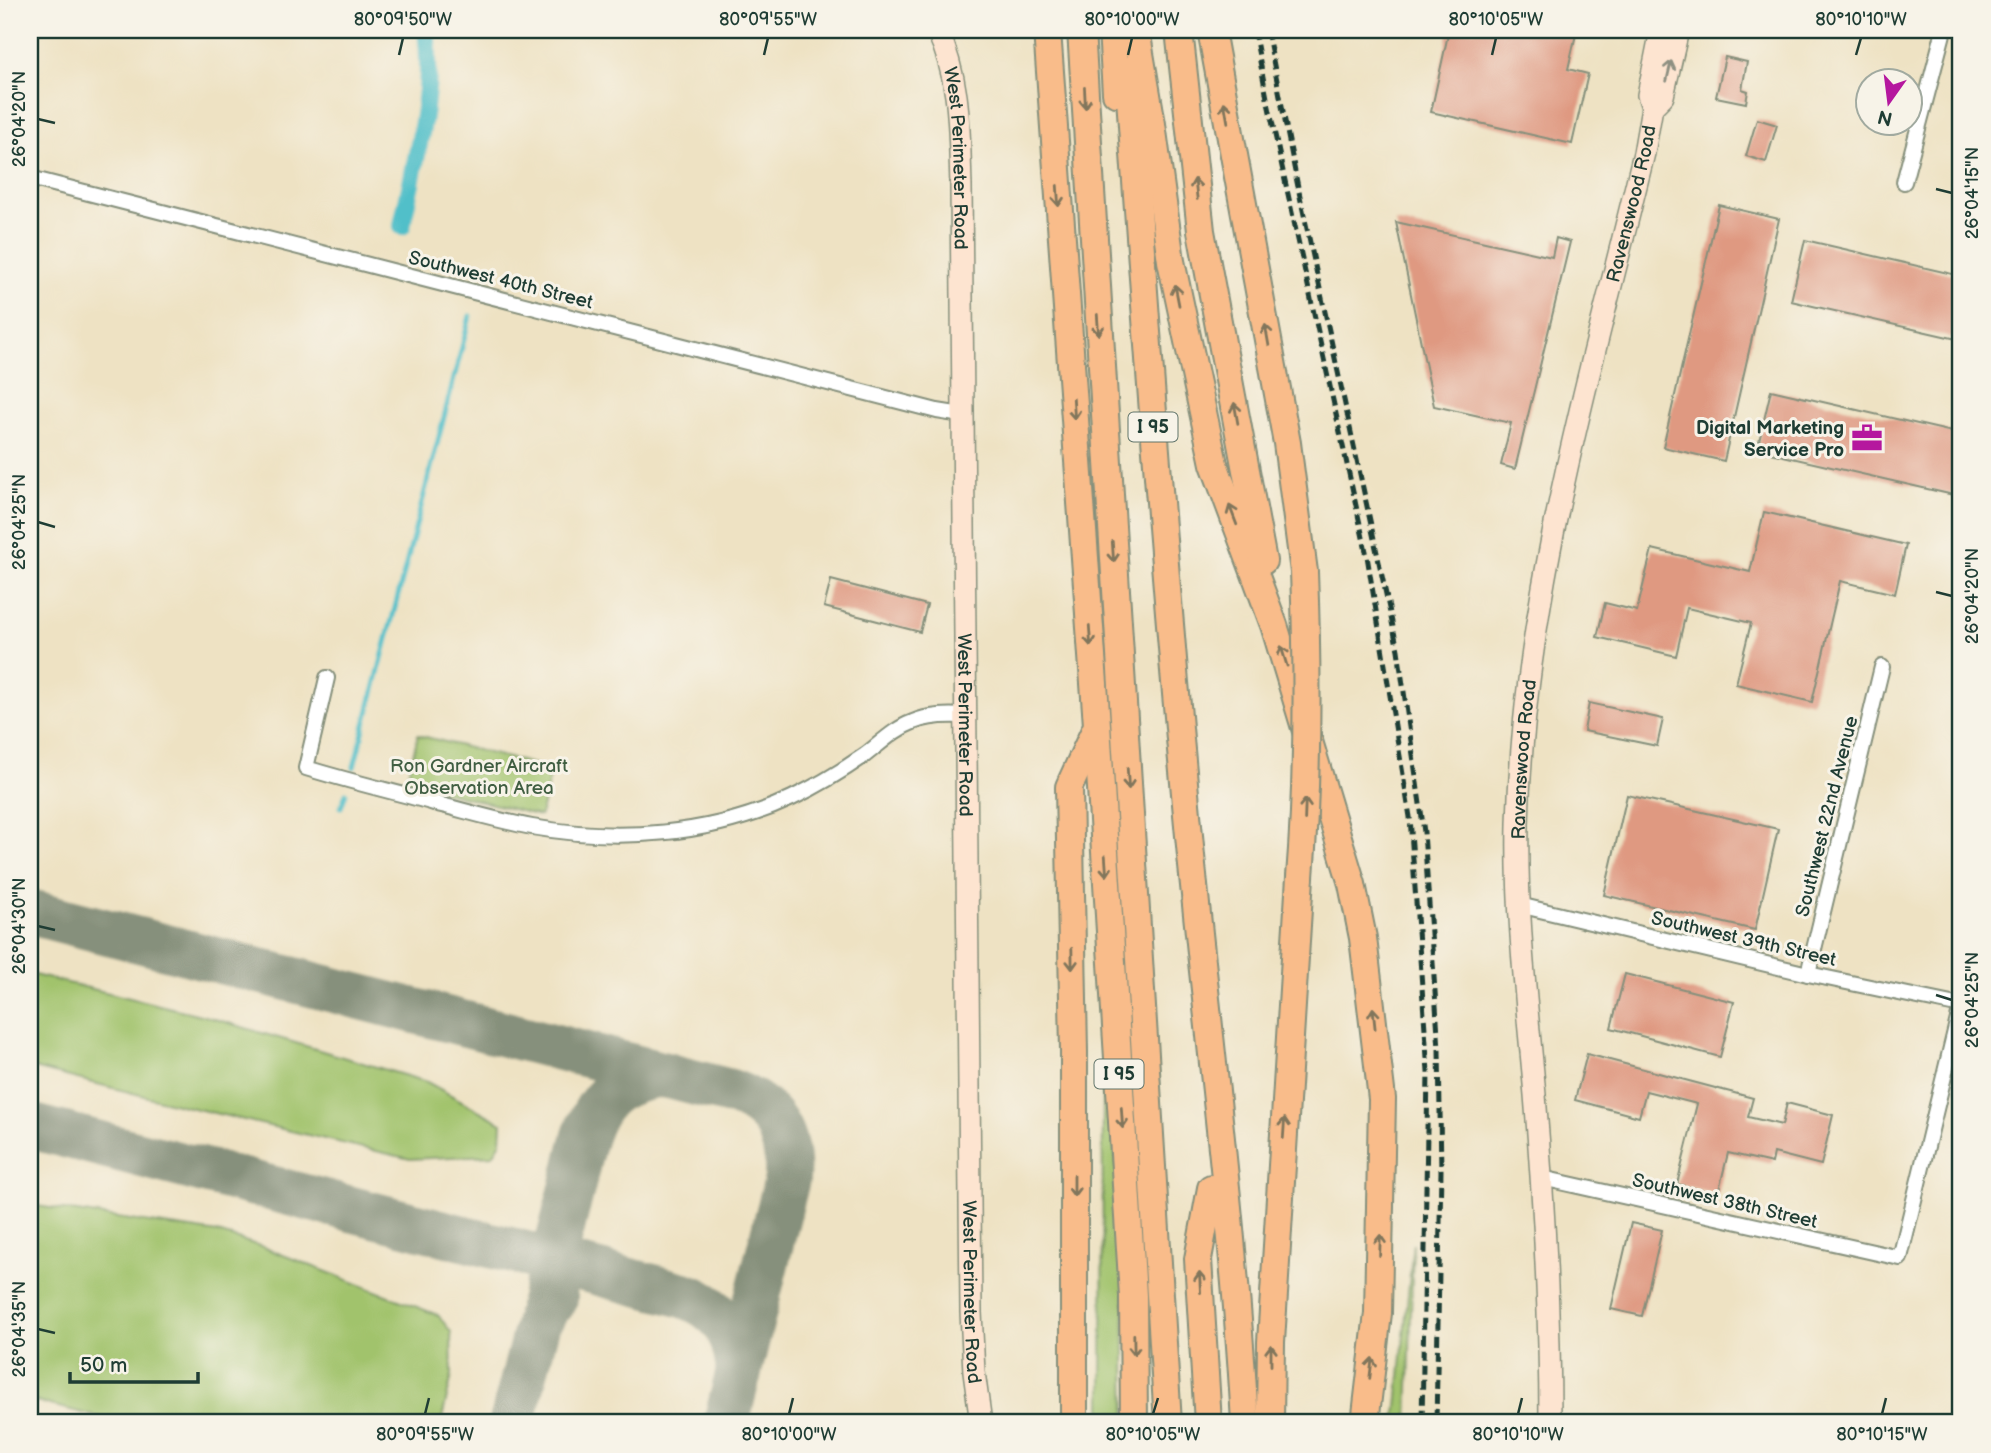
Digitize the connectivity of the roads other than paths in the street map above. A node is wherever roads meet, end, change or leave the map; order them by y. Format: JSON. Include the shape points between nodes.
{"nodes":[{"id":1,"x":937,"y":30,"type":"edge"},
{"id":2,"x":1047,"y":30,"type":"edge"},
{"id":3,"x":1081,"y":30,"type":"edge"},
{"id":4,"x":1112,"y":30,"type":"edge"},
{"id":5,"x":1125,"y":30,"type":"edge"},
{"id":6,"x":1136,"y":30,"type":"edge"},
{"id":7,"x":1179,"y":30,"type":"edge"},
{"id":8,"x":1211,"y":30,"type":"edge"},
{"id":9,"x":1661,"y":30,"type":"edge"},
{"id":10,"x":1678,"y":30,"type":"edge"},
{"id":11,"x":1944,"y":30,"type":"edge"},
{"id":12,"x":1652,"y":107,"type":"junction"},
{"id":13,"x":30,"y":178,"type":"edge"},
{"id":14,"x":1904,"y":182,"type":"dead end"},
{"id":15,"x":962,"y":415,"type":"junction"},
{"id":16,"x":1274,"y":625,"type":"junction"},
{"id":17,"x":1882,"y":667,"type":"dead end"},
{"id":18,"x":327,"y":678,"type":"dead end"},
{"id":19,"x":965,"y":716,"type":"junction"},
{"id":20,"x":1097,"y":725,"type":"junction"},
{"id":21,"x":1519,"y":905,"type":"junction"},
{"id":22,"x":1808,"y":974,"type":"junction"},
{"id":23,"x":1961,"y":1006,"type":"edge"},
{"id":24,"x":1542,"y":1178,"type":"junction"},
{"id":25,"x":1211,"y":1188,"type":"junction"},
{"id":26,"x":1164,"y":1341,"type":"junction"},
{"id":27,"x":981,"y":1423,"type":"edge"},
{"id":28,"x":1074,"y":1423,"type":"edge"},
{"id":29,"x":1135,"y":1423,"type":"edge"},
{"id":30,"x":1161,"y":1423,"type":"edge"},
{"id":31,"x":1168,"y":1423,"type":"edge"},
{"id":32,"x":1208,"y":1423,"type":"edge"},
{"id":33,"x":1228,"y":1423,"type":"edge"},
{"id":34,"x":1245,"y":1423,"type":"edge"},
{"id":35,"x":1270,"y":1423,"type":"edge"},
{"id":36,"x":1365,"y":1423,"type":"edge"},
{"id":37,"x":1550,"y":1423,"type":"edge"}],
"edges":[{"from":1,"to":15,"type":"street","name":"West Perimeter Road","via":[[953,72],[959,142]]},
{"from":2,"to":20,"type":"highway","number":"I 95","one_way":true},
{"from":3,"to":26,"type":"highway","one_way":true},
{"from":4,"to":25,"type":"highway","via":[[1141,454]]},
{"from":5,"to":34,"type":"highway","number":"I 95","via":[[1153,429],[1234,1264]]},
{"from":16,"to":6,"type":"highway","one_way":true,"via":[[1214,464],[1171,261]]},
{"from":16,"to":7,"type":"highway","one_way":true,"via":[[1201,231]]},
{"from":35,"to":8,"type":"highway","one_way":true,"bridge":true,"via":[[1271,1342],[1304,816],[1308,687],[1304,572],[1287,443]]},
{"from":9,"to":12,"type":"street","name":"Ravenswood Road","via":[[1648,95]]},
{"from":12,"to":10,"type":"street","name":"Ravenswood Road","one_way":true,"via":[[1663,96]]},
{"from":11,"to":14,"type":"street"},
{"from":12,"to":21,"type":"street","name":"Ravenswood Road","via":[[1546,579],[1526,703],[1518,823]]},
{"from":13,"to":15,"type":"street","name":"Southwest 40th Street"},
{"from":15,"to":19,"type":"street","name":"West Perimeter Road"},
{"from":36,"to":16,"type":"highway","one_way":true,"via":[[1378,1313],[1381,1191],[1382,1099],[1374,1014],[1352,884]]},
{"from":17,"to":22,"type":"street","name":"Southwest 22nd Avenue"},
{"from":18,"to":19,"type":"street","via":[[306,768],[529,827],[587,834],[641,835],[714,823],[775,806],[839,771],[912,722]]},
{"from":19,"to":27,"type":"street","name":"West Perimeter Road","via":[[971,1312]]},
{"from":20,"to":28,"type":"highway","one_way":true,"via":[[1069,786]]},
{"from":20,"to":29,"type":"highway","number":"I 95","one_way":true,"via":[[1133,1296]]},
{"from":21,"to":22,"type":"street","name":"Southwest 39th Street"},
{"from":21,"to":24,"type":"street","name":"Ravenswood Road"},
{"from":22,"to":23,"type":"street","name":"Southwest 39th Street"},
{"from":23,"to":24,"type":"street","name":"Southwest 38th Street","via":[[1900,1258]]},
{"from":24,"to":37,"type":"street","name":"Ravenswood Road"},
{"from":32,"to":25,"type":"highway","one_way":true,"via":[[1198,1259]]},
{"from":25,"to":33,"type":"highway"},
{"from":26,"to":30,"type":"highway"},
{"from":26,"to":31,"type":"highway"}]}
